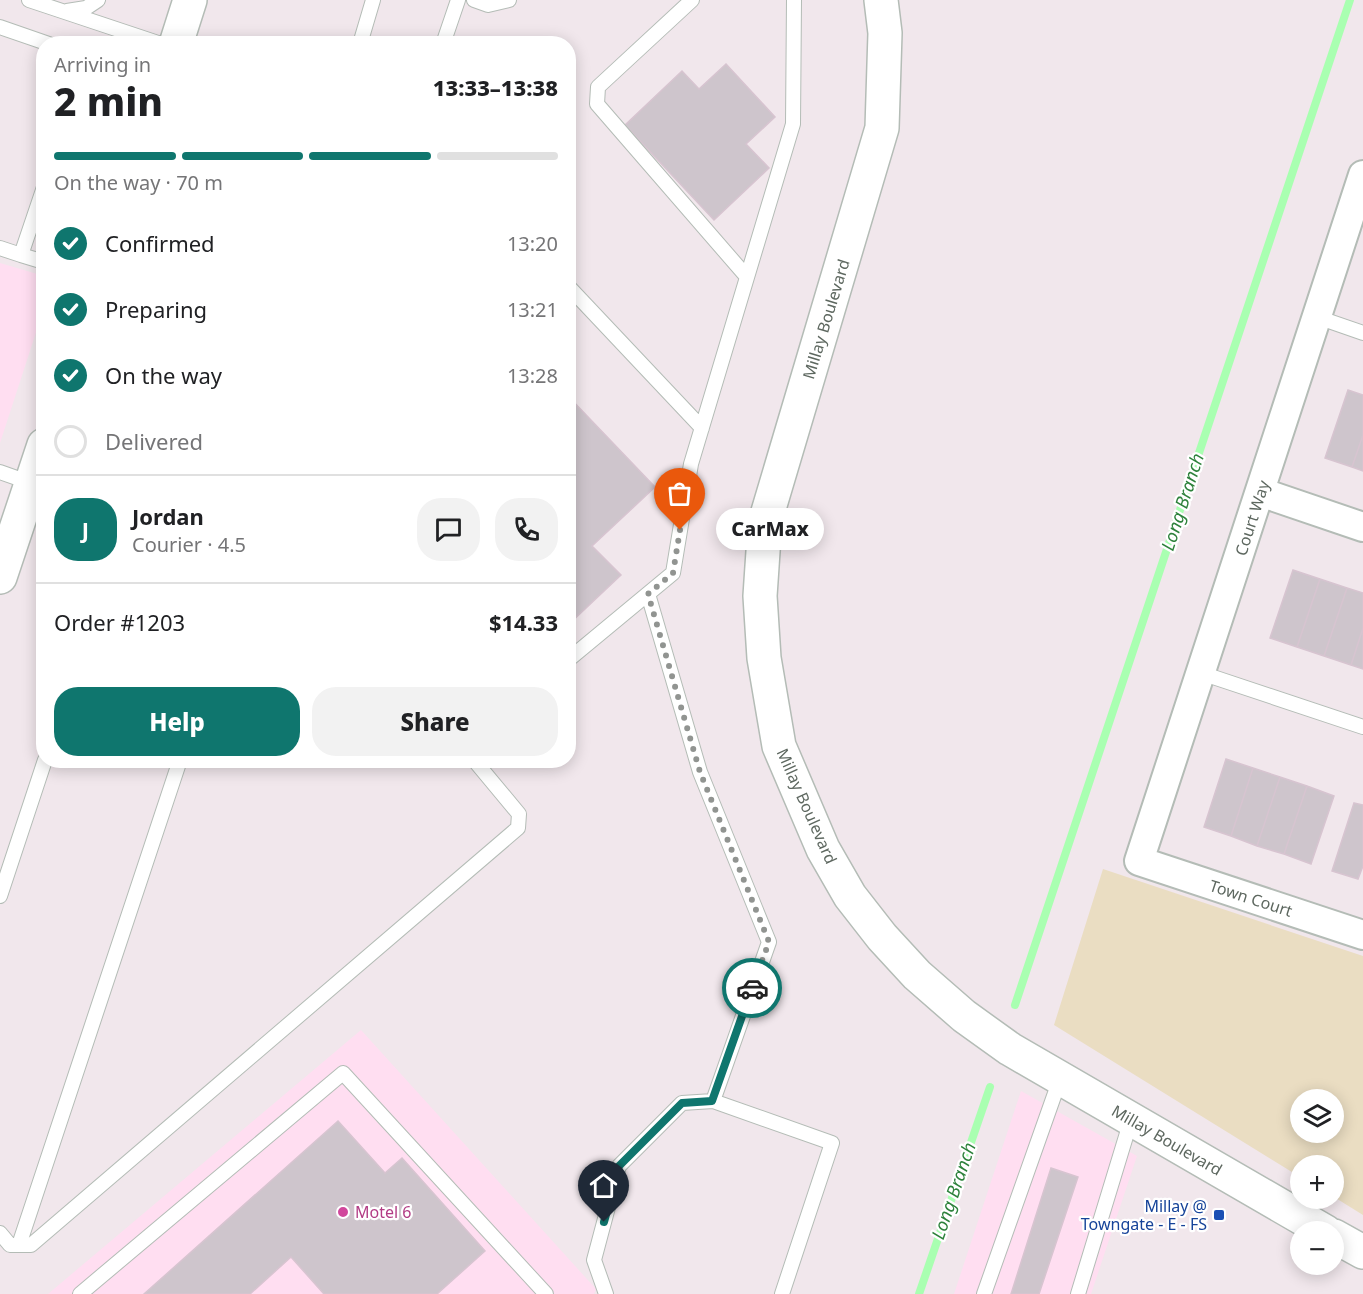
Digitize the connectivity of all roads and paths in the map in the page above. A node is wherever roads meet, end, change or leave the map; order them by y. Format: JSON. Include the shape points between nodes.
{"nodes":[{"id":1,"x":29,"y":0,"type":"edge"},
{"id":2,"x":98,"y":0,"type":"edge"},
{"id":3,"x":190,"y":0,"type":"edge"},
{"id":4,"x":373,"y":0,"type":"edge"},
{"id":5,"x":458,"y":0,"type":"edge"},
{"id":6,"x":474,"y":0,"type":"edge"},
{"id":7,"x":509,"y":0,"type":"edge"},
{"id":8,"x":692,"y":0,"type":"edge"},
{"id":9,"x":794,"y":0,"type":"edge"},
{"id":10,"x":881,"y":0,"type":"edge"},
{"id":11,"x":64,"y":12,"type":"junction"},
{"id":12,"x":0,"y":27,"type":"edge"},
{"id":13,"x":137,"y":36,"type":"edge"},
{"id":14,"x":179,"y":36,"type":"edge"},
{"id":15,"x":362,"y":36,"type":"edge"},
{"id":16,"x":446,"y":36,"type":"edge"},
{"id":17,"x":36,"y":39,"type":"edge"},
{"id":18,"x":1363,"y":175,"type":"edge"},
{"id":19,"x":36,"y":210,"type":"edge"},
{"id":20,"x":0,"y":248,"type":"edge"},
{"id":21,"x":21,"y":255,"type":"junction"},
{"id":22,"x":36,"y":260,"type":"edge"},
{"id":23,"x":747,"y":277,"type":"junction"},
{"id":24,"x":576,"y":294,"type":"edge"},
{"id":25,"x":1317,"y":317,"type":"junction"},
{"id":26,"x":1363,"y":333,"type":"edge"},
{"id":27,"x":702,"y":428,"type":"junction"},
{"id":28,"x":36,"y":468,"type":"edge"},
{"id":29,"x":0,"y":472,"type":"edge"},
{"id":30,"x":31,"y":483,"type":"junction"},
{"id":31,"x":1260,"y":492,"type":"junction"},
{"id":32,"x":1363,"y":527,"type":"edge"},
{"id":33,"x":0,"y":577,"type":"edge"},
{"id":34,"x":648,"y":594,"type":"junction"},
{"id":35,"x":576,"y":653,"type":"edge"},
{"id":36,"x":1201,"y":673,"type":"junction"},
{"id":37,"x":1363,"y":727,"type":"edge"},
{"id":38,"x":42,"y":768,"type":"edge"},
{"id":39,"x":177,"y":768,"type":"edge"},
{"id":40,"x":481,"y":768,"type":"edge"},
{"id":41,"x":1139,"y":861,"type":"joint"},
{"id":42,"x":0,"y":896,"type":"edge"},
{"id":43,"x":1363,"y":935,"type":"edge"},
{"id":44,"x":1060,"y":1079,"type":"junction"},
{"id":45,"x":712,"y":1101,"type":"junction"},
{"id":46,"x":1131,"y":1120,"type":"junction"},
{"id":47,"x":1307,"y":1221,"type":"edge"},
{"id":48,"x":0,"y":1233,"type":"edge"},
{"id":49,"x":1344,"y":1242,"type":"edge"},
{"id":50,"x":19,"y":1245,"type":"junction"},
{"id":51,"x":1363,"y":1252,"type":"edge"},
{"id":52,"x":80,"y":1294,"type":"edge"},
{"id":53,"x":546,"y":1294,"type":"edge"},
{"id":54,"x":606,"y":1294,"type":"edge"},
{"id":55,"x":782,"y":1294,"type":"edge"},
{"id":56,"x":984,"y":1294,"type":"edge"},
{"id":57,"x":1078,"y":1294,"type":"edge"}],
"edges":[{"from":1,"to":11,"type":"lane"},
{"from":2,"to":11,"type":"lane","via":[[86,8]]},
{"from":3,"to":14,"type":"street"},
{"from":4,"to":15,"type":"lane"},
{"from":5,"to":16,"type":"lane"},
{"from":6,"to":7,"type":"lane","via":[[488,5]]},
{"from":8,"to":23,"type":"lane","via":[[598,87],[597,104]]},
{"from":9,"to":23,"type":"lane","via":[[793,124]]},
{"from":10,"to":44,"type":"street","name":"Millay Boulevard","via":[[885,33],[882,128],[765,522],[760,596],[764,658],[779,746],[823,849],[850,896],[910,968],[964,1016]]},
{"from":11,"to":13,"type":"lane"},
{"from":12,"to":17,"type":"lane"},
{"from":18,"to":25,"type":"street","name":"Court Way"},
{"from":19,"to":21,"type":"lane"},
{"from":20,"to":21,"type":"lane"},
{"from":21,"to":22,"type":"lane"},
{"from":23,"to":27,"type":"lane"},
{"from":24,"to":27,"type":"lane"},
{"from":25,"to":26,"type":"lane"},
{"from":25,"to":31,"type":"street","name":"Court Way"},
{"from":27,"to":34,"type":"lane","via":[[691,464],[673,573]]},
{"from":28,"to":30,"type":"street"},
{"from":29,"to":30,"type":"lane"},
{"from":30,"to":33,"type":"street"},
{"from":31,"to":32,"type":"street"},
{"from":31,"to":36,"type":"street","name":"Court Way"},
{"from":34,"to":35,"type":"lane"},
{"from":34,"to":45,"type":"lane","via":[[700,772],[769,942]]},
{"from":36,"to":37,"type":"lane"},
{"from":36,"to":41,"type":"street","name":"Court Way"},
{"from":38,"to":42,"type":"lane"},
{"from":39,"to":50,"type":"lane"},
{"from":40,"to":50,"type":"lane","via":[[519,814],[518,828],[31,1245]]},
{"from":41,"to":43,"type":"street","name":"Town Court"},
{"from":44,"to":46,"type":"street","name":"Millay Boulevard"},
{"from":44,"to":56,"type":"lane"},
{"from":45,"to":54,"type":"lane","via":[[682,1103],[619,1166],[594,1260]]},
{"from":45,"to":55,"type":"lane","via":[[832,1143]]},
{"from":46,"to":47,"type":"street","name":"Millay Boulevard"},
{"from":46,"to":57,"type":"lane"},
{"from":48,"to":50,"type":"lane","via":[[10,1245]]},
{"from":49,"to":51,"type":"street"},
{"from":52,"to":53,"type":"lane","via":[[343,1073]]}]}
